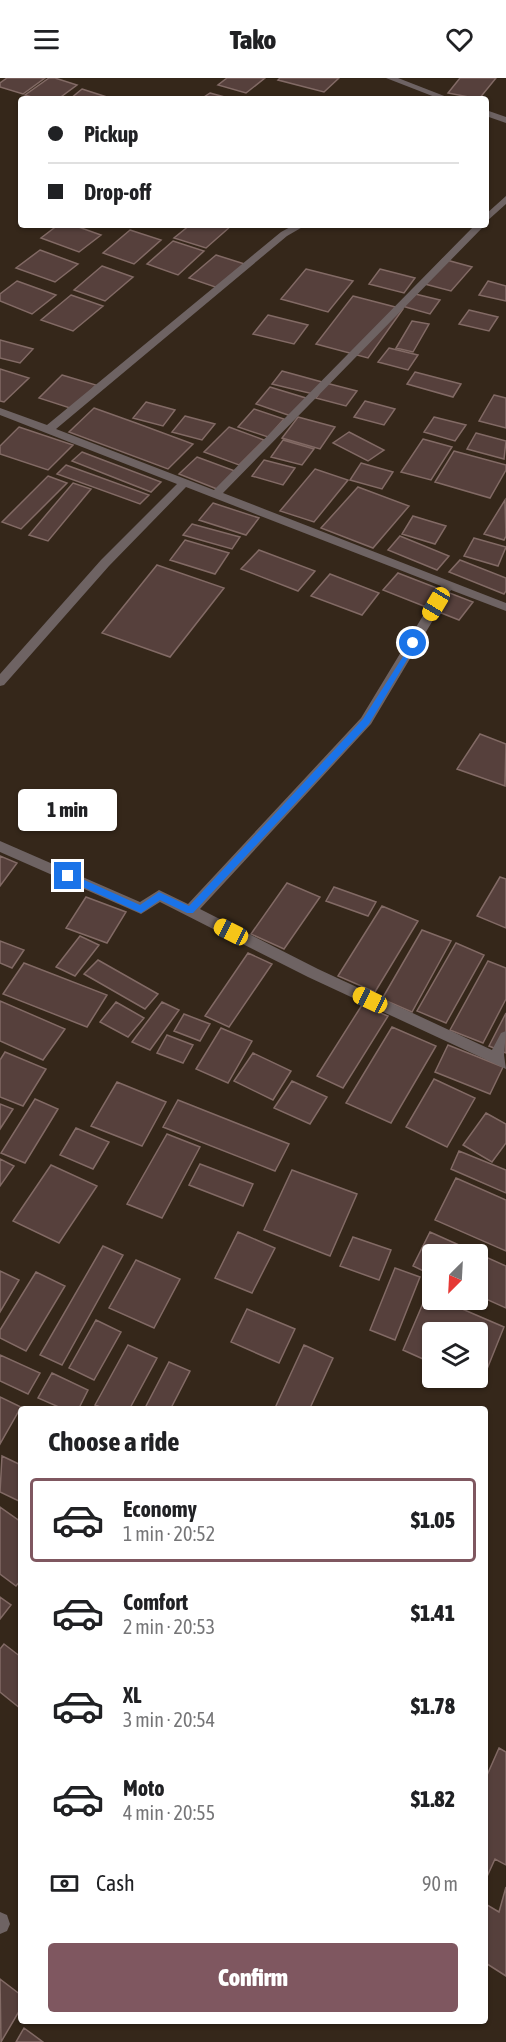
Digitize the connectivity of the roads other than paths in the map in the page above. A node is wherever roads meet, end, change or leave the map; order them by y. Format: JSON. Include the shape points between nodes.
{"nodes":[{"id":1,"x":390,"y":78,"type":"edge"},
{"id":2,"x":437,"y":96,"type":"edge"},
{"id":3,"x":489,"y":114,"type":"edge"},
{"id":4,"x":506,"y":120,"type":"edge"},
{"id":5,"x":506,"y":199,"type":"edge"},
{"id":6,"x":489,"y":216,"type":"edge"},
{"id":7,"x":295,"y":228,"type":"edge"},
{"id":8,"x":477,"y":228,"type":"edge"},
{"id":9,"x":0,"y":411,"type":"edge"},
{"id":10,"x":48,"y":430,"type":"junction"},
{"id":11,"x":184,"y":483,"type":"junction"},
{"id":12,"x":215,"y":495,"type":"junction"},
{"id":13,"x":448,"y":585,"type":"junction"},
{"id":14,"x":506,"y":607,"type":"edge"},
{"id":15,"x":0,"y":682,"type":"edge"},
{"id":16,"x":0,"y":846,"type":"edge"},
{"id":17,"x":190,"y":911,"type":"junction"},
{"id":18,"x":506,"y":1037,"type":"edge"},
{"id":19,"x":500,"y":1061,"type":"edge"}],
"edges":[{"from":1,"to":2,"type":"street"},
{"from":3,"to":4,"type":"street"},
{"from":5,"to":6,"type":"street"},
{"from":7,"to":10,"type":"street"},
{"from":8,"to":12,"type":"street"},
{"from":9,"to":10,"type":"street"},
{"from":10,"to":11,"type":"street"},
{"from":11,"to":12,"type":"street"},
{"from":11,"to":15,"type":"street","via":[[105,563]]},
{"from":12,"to":13,"type":"street"},
{"from":13,"to":14,"type":"street"},
{"from":13,"to":17,"type":"street","via":[[366,722]]},
{"from":16,"to":17,"type":"street","via":[[141,909],[159,895]]},
{"from":17,"to":19,"type":"street"},
{"from":18,"to":19,"type":"street"}]}
